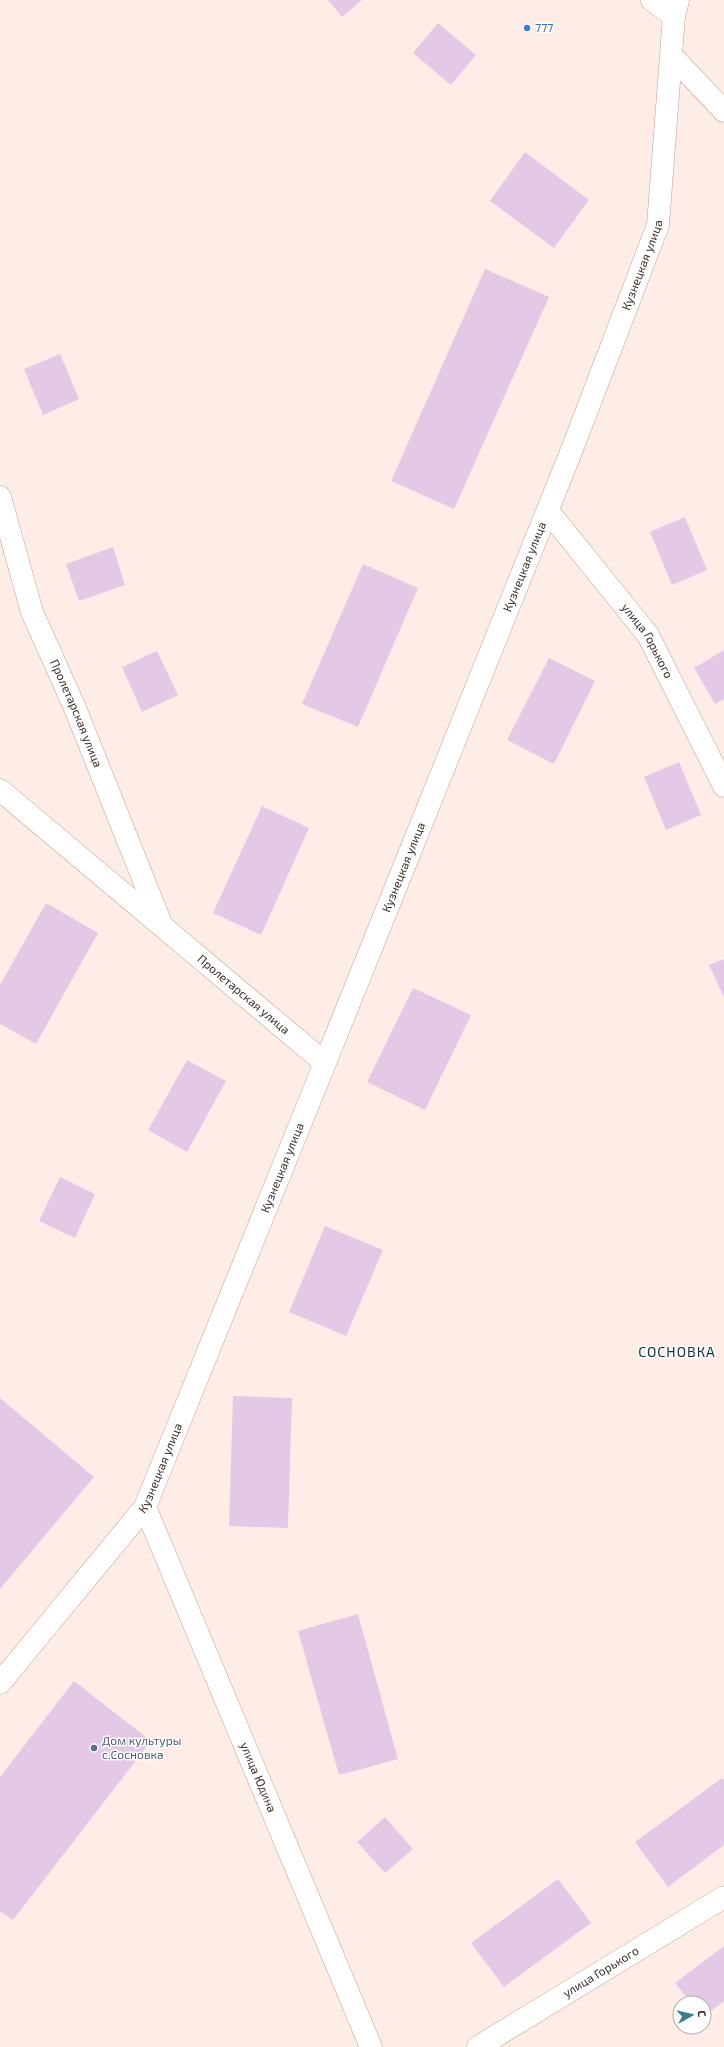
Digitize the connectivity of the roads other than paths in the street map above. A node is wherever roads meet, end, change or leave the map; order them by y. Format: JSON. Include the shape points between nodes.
{"nodes":[{"id":1,"x":652,"y":0,"type":"edge"},
{"id":2,"x":676,"y":8,"type":"edge"},
{"id":3,"x":672,"y":56,"type":"junction"},
{"id":4,"x":724,"y":111,"type":"edge"},
{"id":5,"x":0,"y":497,"type":"edge"},
{"id":6,"x":548,"y":511,"type":"junction"},
{"id":7,"x":724,"y":786,"type":"edge"},
{"id":8,"x":0,"y":790,"type":"edge"},
{"id":9,"x":162,"y":926,"type":"junction"},
{"id":10,"x":325,"y":1062,"type":"junction"},
{"id":11,"x":145,"y":1507,"type":"junction"},
{"id":12,"x":0,"y":1683,"type":"edge"},
{"id":13,"x":724,"y":1898,"type":"edge"},
{"id":14,"x":371,"y":2047,"type":"edge"},
{"id":15,"x":478,"y":2047,"type":"edge"}],
"edges":[{"from":1,"to":2,"type":"street"},
{"from":2,"to":3,"type":"street","name":"Кузнецкая улица"},
{"from":3,"to":4,"type":"street"},
{"from":3,"to":6,"type":"street","name":"Кузнецкая улица","via":[[658,225]]},
{"from":5,"to":9,"type":"street","name":"Пролетарская улица","via":[[32,612],[76,708]]},
{"from":6,"to":7,"type":"street","name":"улица Горького","via":[[648,635]]},
{"from":6,"to":10,"type":"street","name":"Кузнецкая улица"},
{"from":8,"to":9,"type":"street","name":"Пролетарская улица"},
{"from":9,"to":10,"type":"street","name":"Пролетарская улица"},
{"from":10,"to":11,"type":"street","name":"Кузнецкая улица"},
{"from":11,"to":12,"type":"street","name":"Кузнецкая улица"},
{"from":11,"to":14,"type":"street","name":"улица Юдина"},
{"from":13,"to":15,"type":"street","name":"улица Горького"}]}
